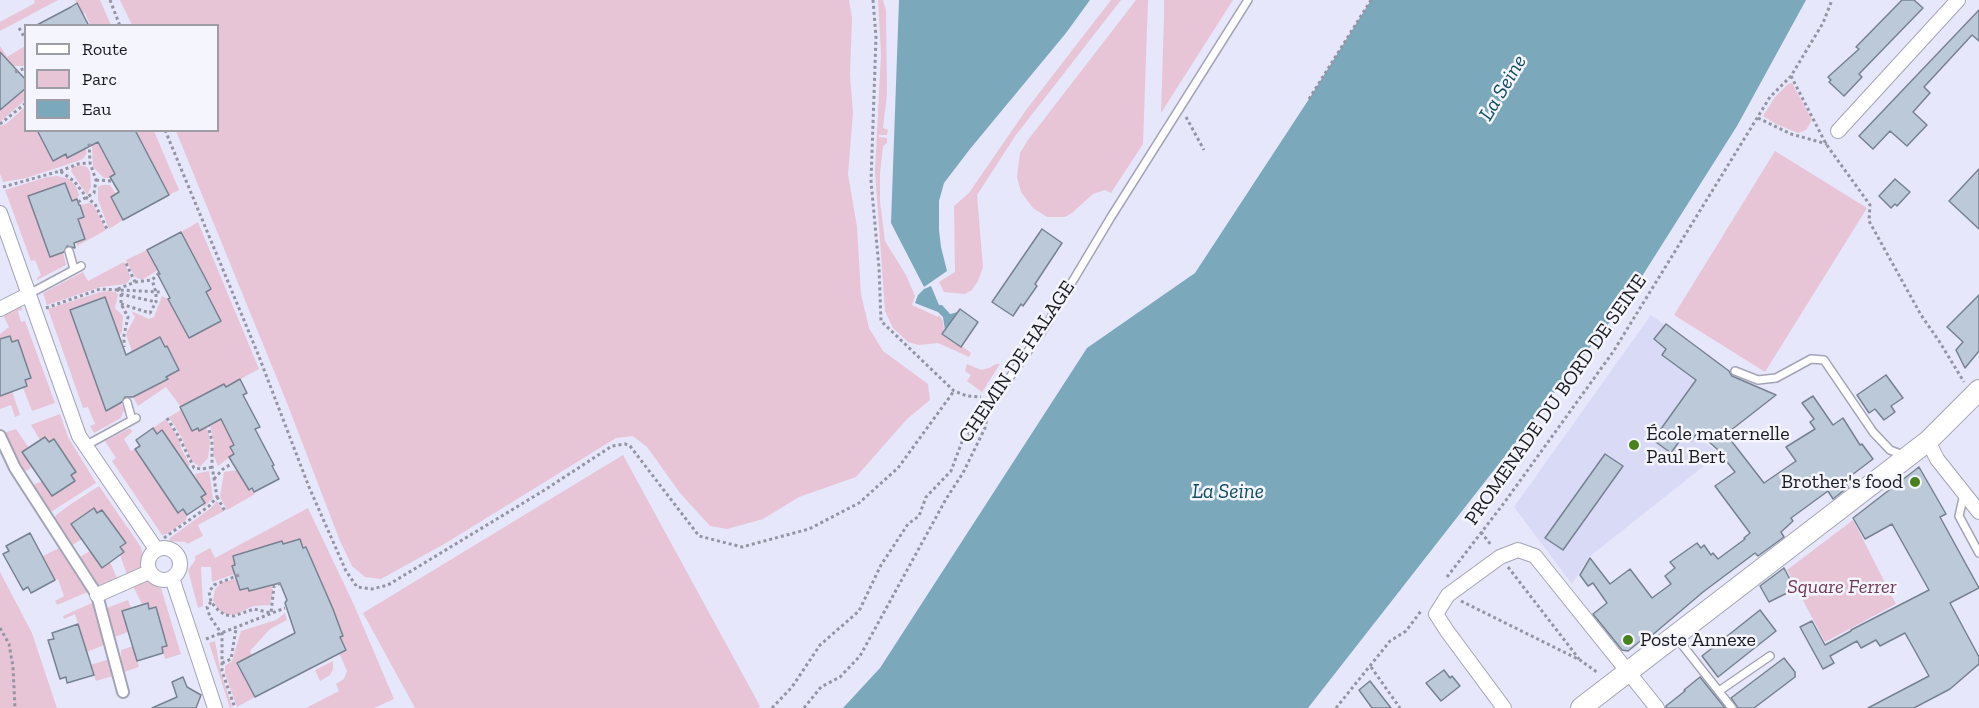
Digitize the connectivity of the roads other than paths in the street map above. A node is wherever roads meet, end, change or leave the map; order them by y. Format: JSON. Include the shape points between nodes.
{"nodes":[{"id":1,"x":1248,"y":0,"type":"edge"},
{"id":2,"x":1958,"y":0,"type":"edge"},
{"id":3,"x":1839,"y":130,"type":"road end"},
{"id":4,"x":0,"y":213,"type":"edge"},
{"id":5,"x":69,"y":251,"type":"dead end"},
{"id":6,"x":29,"y":294,"type":"junction"},
{"id":7,"x":0,"y":309,"type":"edge"},
{"id":8,"x":1735,"y":370,"type":"dead end"},
{"id":9,"x":1976,"y":393,"type":"edge"},
{"id":10,"x":127,"y":402,"type":"dead end"},
{"id":11,"x":989,"y":407,"type":"road end"},
{"id":12,"x":0,"y":436,"type":"edge"},
{"id":13,"x":1928,"y":441,"type":"junction"},
{"id":14,"x":85,"y":446,"type":"junction"},
{"id":15,"x":1904,"y":460,"type":"junction"},
{"id":16,"x":1964,"y":494,"type":"junction"},
{"id":17,"x":1979,"y":512,"type":"edge"},
{"id":18,"x":159,"y":544,"type":"junction"},
{"id":19,"x":1979,"y":553,"type":"edge"},
{"id":20,"x":149,"y":572,"type":"junction"},
{"id":21,"x":172,"y":578,"type":"junction"},
{"id":22,"x":97,"y":595,"type":"junction"},
{"id":23,"x":1675,"y":635,"type":"junction"},
{"id":24,"x":1770,"y":656,"type":"dead end"},
{"id":25,"x":1628,"y":671,"type":"junction"},
{"id":26,"x":123,"y":692,"type":"dead end"},
{"id":27,"x":1719,"y":692,"type":"junction"},
{"id":28,"x":215,"y":708,"type":"edge"},
{"id":29,"x":1504,"y":708,"type":"edge"},
{"id":30,"x":1581,"y":708,"type":"edge"},
{"id":31,"x":1657,"y":708,"type":"edge"},
{"id":32,"x":1732,"y":708,"type":"edge"}],
"edges":[{"from":1,"to":11,"type":"lane","name":"CHEMIN DE HALAGE","via":[[1047,324]]},
{"from":2,"to":3,"type":"street"},
{"from":4,"to":6,"type":"street"},
{"from":5,"to":6,"type":"lane","via":[[78,268]]},
{"from":6,"to":7,"type":"street"},
{"from":6,"to":14,"type":"street"},
{"from":8,"to":15,"type":"lane","via":[[1758,380],[1776,378],[1811,359],[1824,360],[1873,432]]},
{"from":9,"to":13,"type":"main road"},
{"from":10,"to":14,"type":"lane","via":[[134,419]]},
{"from":12,"to":22,"type":"street","via":[[15,468]]},
{"from":13,"to":15,"type":"main road"},
{"from":13,"to":16,"type":"street"},
{"from":14,"to":18,"type":"street"},
{"from":15,"to":23,"type":"main road"},
{"from":16,"to":17,"type":"street"},
{"from":16,"to":19,"type":"lane","via":[[1959,516]]},
{"from":18,"to":20,"type":"street","via":[[148,560]]},
{"from":18,"to":21,"type":"street","via":[[179,557],[178,572]]},
{"from":20,"to":21,"type":"street","via":[[159,580]]},
{"from":20,"to":22,"type":"street"},
{"from":21,"to":28,"type":"street"},
{"from":22,"to":26,"type":"street"},
{"from":23,"to":25,"type":"main road"},
{"from":23,"to":27,"type":"lane"},
{"from":24,"to":27,"type":"lane"},
{"from":25,"to":29,"type":"street","via":[[1535,556],[1518,550],[1500,557],[1448,595],[1436,614]]},
{"from":25,"to":30,"type":"main road"},
{"from":25,"to":31,"type":"street"},
{"from":27,"to":32,"type":"lane"}]}
